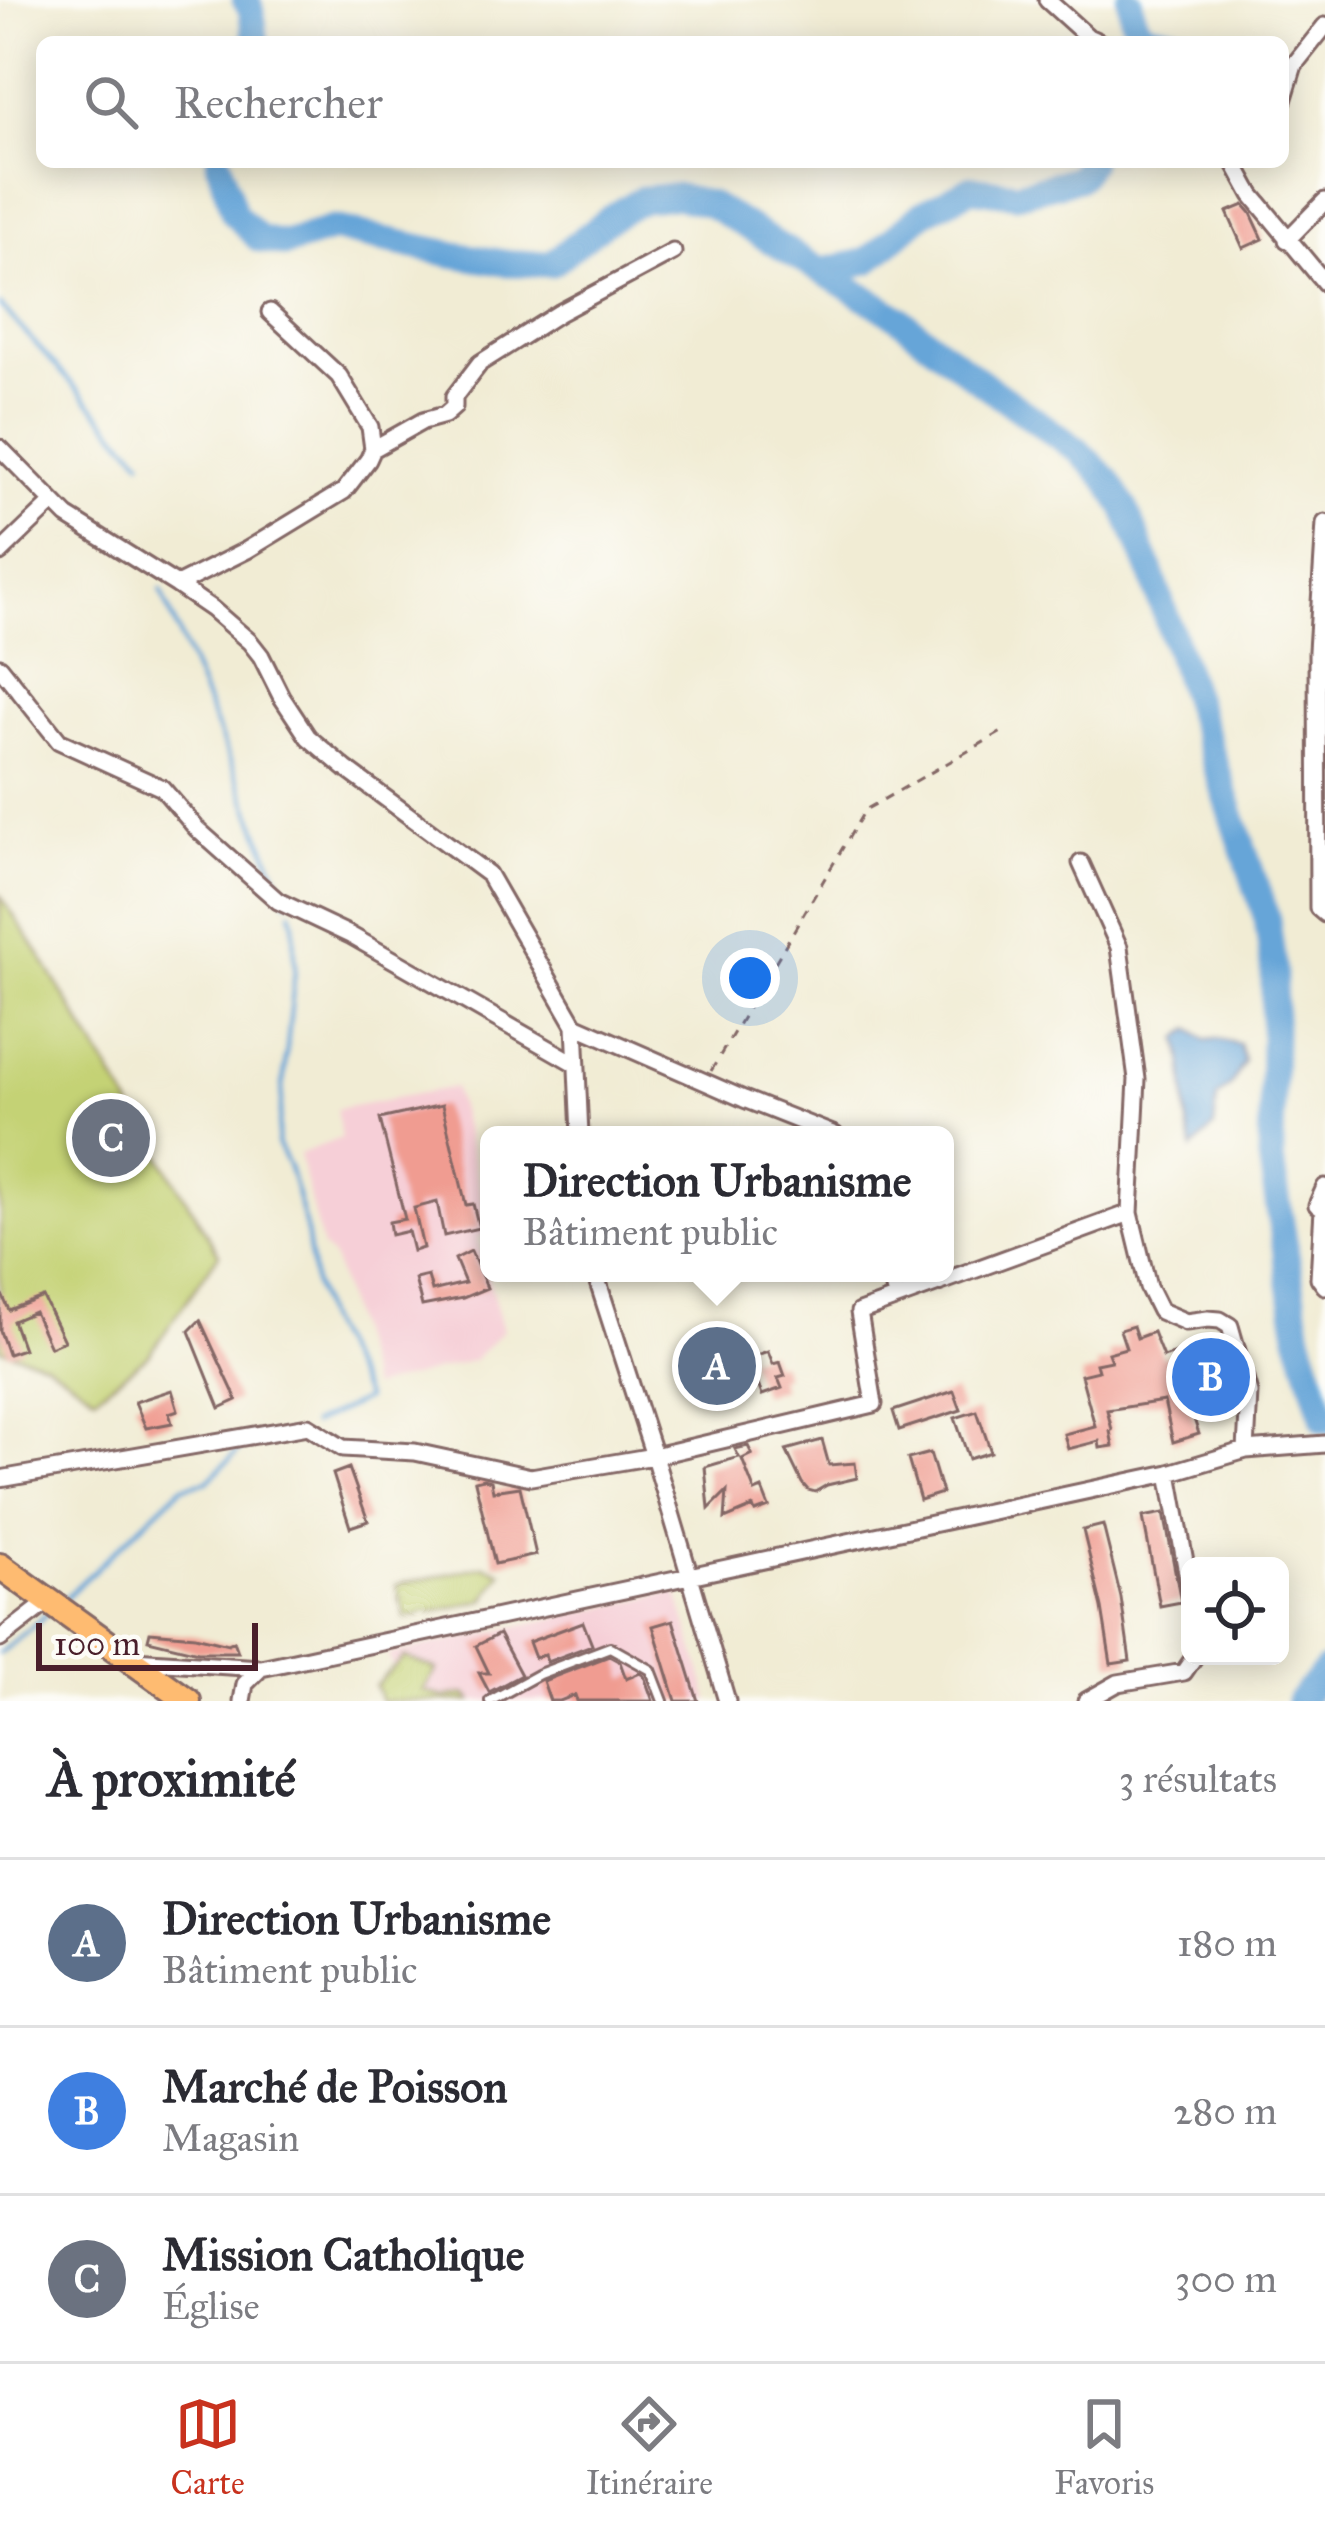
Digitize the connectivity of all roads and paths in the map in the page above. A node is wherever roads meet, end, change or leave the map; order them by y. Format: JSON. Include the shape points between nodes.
{"nodes":[{"id":1,"x":1047,"y":0,"type":"edge"},
{"id":2,"x":1325,"y":26,"type":"edge"},
{"id":3,"x":1087,"y":36,"type":"edge"},
{"id":4,"x":1289,"y":81,"type":"edge"},
{"id":5,"x":1237,"y":168,"type":"edge"},
{"id":6,"x":1325,"y":201,"type":"edge"},
{"id":7,"x":1287,"y":240,"type":"junction"},
{"id":8,"x":674,"y":252,"type":"dead end"},
{"id":9,"x":1325,"y":283,"type":"edge"},
{"id":10,"x":270,"y":312,"type":"dead end"},
{"id":11,"x":0,"y":448,"type":"edge"},
{"id":12,"x":373,"y":449,"type":"junction"},
{"id":13,"x":53,"y":502,"type":"junction"},
{"id":14,"x":1325,"y":523,"type":"edge"},
{"id":15,"x":0,"y":554,"type":"edge"},
{"id":16,"x":178,"y":585,"type":"junction"},
{"id":17,"x":0,"y":667,"type":"edge"},
{"id":18,"x":1007,"y":729,"type":"dead end"},
{"id":19,"x":1081,"y":863,"type":"dead end"},
{"id":20,"x":1325,"y":914,"type":"edge"},
{"id":21,"x":575,"y":1025,"type":"junction"},
{"id":22,"x":576,"y":1064,"type":"junction"},
{"id":23,"x":704,"y":1082,"type":"junction"},
{"id":24,"x":579,"y":1126,"type":"edge"},
{"id":25,"x":813,"y":1126,"type":"edge"},
{"id":26,"x":1325,"y":1187,"type":"edge"},
{"id":27,"x":1324,"y":1210,"type":"edge"},
{"id":28,"x":1130,"y":1213,"type":"junction"},
{"id":29,"x":954,"y":1276,"type":"edge"},
{"id":30,"x":598,"y":1282,"type":"edge"},
{"id":31,"x":892,"y":1282,"type":"edge"},
{"id":32,"x":938,"y":1282,"type":"edge"},
{"id":33,"x":1325,"y":1286,"type":"edge"},
{"id":34,"x":896,"y":1297,"type":"junction"},
{"id":35,"x":1318,"y":1445,"type":"edge"},
{"id":36,"x":1246,"y":1450,"type":"junction"},
{"id":37,"x":654,"y":1456,"type":"junction"},
{"id":38,"x":1169,"y":1472,"type":"junction"},
{"id":39,"x":0,"y":1479,"type":"edge"},
{"id":40,"x":1184,"y":1557,"type":"edge"},
{"id":41,"x":0,"y":1566,"type":"edge"},
{"id":42,"x":688,"y":1575,"type":"junction"},
{"id":43,"x":49,"y":1601,"type":"junction"},
{"id":44,"x":0,"y":1639,"type":"edge"},
{"id":45,"x":130,"y":1660,"type":"junction"},
{"id":46,"x":1189,"y":1665,"type":"edge"},
{"id":47,"x":261,"y":1668,"type":"junction"},
{"id":48,"x":188,"y":1701,"type":"edge"},
{"id":49,"x":242,"y":1701,"type":"edge"},
{"id":50,"x":490,"y":1701,"type":"edge"},
{"id":51,"x":663,"y":1701,"type":"edge"},
{"id":52,"x":727,"y":1701,"type":"edge"},
{"id":53,"x":1086,"y":1701,"type":"edge"}],
"edges":[{"from":1,"to":3,"type":"street"},
{"from":2,"to":4,"type":"street"},
{"from":5,"to":7,"type":"street"},
{"from":6,"to":7,"type":"street"},
{"from":7,"to":9,"type":"street"},
{"from":8,"to":12,"type":"street","via":[[480,363],[445,415]]},
{"from":10,"to":12,"type":"street","via":[[339,376],[370,427]]},
{"from":11,"to":13,"type":"street"},
{"from":12,"to":16,"type":"street","via":[[344,491]]},
{"from":13,"to":15,"type":"street"},
{"from":13,"to":16,"type":"street"},
{"from":14,"to":20,"type":"street","via":[[1317,674],[1318,908]]},
{"from":16,"to":21,"type":"street","via":[[250,642],[308,737],[488,874]]},
{"from":17,"to":22,"type":"street","via":[[59,741],[162,788],[278,901]]},
{"from":18,"to":23,"type":"path","via":[[865,810]]},
{"from":19,"to":28,"type":"street","via":[[1119,947],[1137,1079]]},
{"from":21,"to":22,"type":"street"},
{"from":21,"to":23,"type":"street"},
{"from":22,"to":24,"type":"street"},
{"from":23,"to":25,"type":"street"},
{"from":26,"to":27,"type":"street","via":[[1317,1205]]},
{"from":27,"to":33,"type":"street","via":[[1318,1279]]},
{"from":28,"to":29,"type":"street"},
{"from":28,"to":36,"type":"street","via":[[1160,1312],[1230,1325],[1250,1393]]},
{"from":30,"to":37,"type":"street"},
{"from":31,"to":34,"type":"street"},
{"from":32,"to":34,"type":"street"},
{"from":34,"to":37,"type":"street","via":[[859,1312],[874,1404]]},
{"from":35,"to":36,"type":"street"},
{"from":36,"to":38,"type":"street"},
{"from":37,"to":39,"type":"street","via":[[531,1477],[415,1452],[343,1448],[308,1426]]},
{"from":37,"to":42,"type":"street"},
{"from":38,"to":40,"type":"street"},
{"from":38,"to":42,"type":"street"},
{"from":41,"to":43,"type":"main road"},
{"from":42,"to":47,"type":"street"},
{"from":42,"to":52,"type":"street"},
{"from":43,"to":44,"type":"street"},
{"from":43,"to":45,"type":"main road"},
{"from":45,"to":47,"type":"street"},
{"from":45,"to":48,"type":"main road"},
{"from":46,"to":53,"type":"street"},
{"from":47,"to":49,"type":"street"},
{"from":50,"to":51,"type":"lane","via":[[610,1646],[651,1670]]}]}
